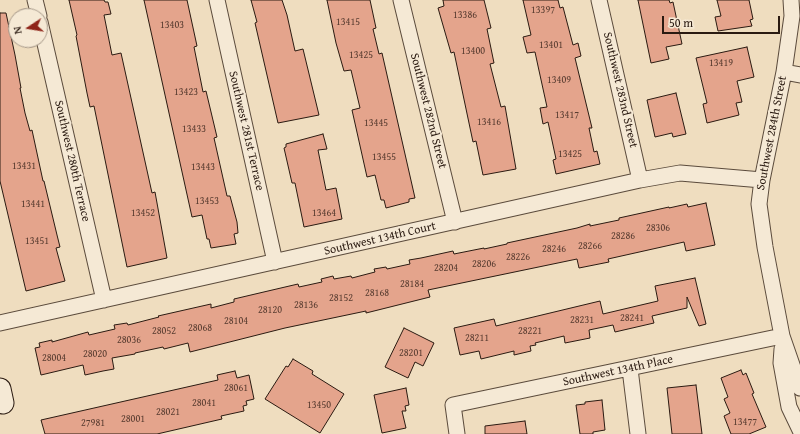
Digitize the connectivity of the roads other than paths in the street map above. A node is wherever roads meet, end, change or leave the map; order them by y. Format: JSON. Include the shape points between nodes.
{"nodes":[{"id":1,"x":217,"y":0,"type":"edge"},
{"id":2,"x":401,"y":0,"type":"edge"},
{"id":3,"x":599,"y":0,"type":"edge"},
{"id":4,"x":791,"y":0,"type":"edge"},
{"id":5,"x":46,"y":48,"type":"edge"},
{"id":6,"x":784,"y":72,"type":"junction"},
{"id":7,"x":800,"y":75,"type":"edge"},
{"id":8,"x":640,"y":180,"type":"junction"},
{"id":9,"x":762,"y":180,"type":"junction"},
{"id":10,"x":455,"y":222,"type":"junction"},
{"id":11,"x":276,"y":262,"type":"junction"},
{"id":12,"x":104,"y":300,"type":"junction"},
{"id":13,"x":0,"y":324,"type":"edge"},
{"id":14,"x":782,"y":336,"type":"junction"},
{"id":15,"x":630,"y":368,"type":"junction"},
{"id":16,"x":800,"y":388,"type":"edge"},
{"id":17,"x":800,"y":430,"type":"edge"},
{"id":18,"x":457,"y":434,"type":"edge"},
{"id":19,"x":638,"y":434,"type":"edge"}],
"edges":[{"from":1,"to":11,"type":"street","name":"Southwest 281st Terrace"},
{"from":2,"to":10,"type":"street","name":"Southwest 282nd Street"},
{"from":3,"to":8,"type":"street","name":"Southwest 283nd Street"},
{"from":4,"to":6,"type":"street","name":"Southwest 284th Street","via":[[792,16]]},
{"from":5,"to":12,"type":"street","name":"Southwest 280th Terrace"},
{"from":6,"to":7,"type":"street"},
{"from":6,"to":9,"type":"street","name":"Southwest 284th Street"},
{"from":8,"to":9,"type":"street","name":"Southwest 134th Court","via":[[680,173]]},
{"from":8,"to":10,"type":"street","name":"Southwest 134th Court"},
{"from":9,"to":14,"type":"street","name":"Southwest 284th Street","via":[[759,204]]},
{"from":10,"to":11,"type":"street","name":"Southwest 134th Court"},
{"from":11,"to":12,"type":"street","name":"Southwest 134th Court"},
{"from":12,"to":13,"type":"street","name":"Southwest 134th Court"},
{"from":14,"to":15,"type":"street","name":"Southwest 134th Place"},
{"from":14,"to":16,"type":"street","name":"Southwest 284th Street"},
{"from":14,"to":17,"type":"street","name":"Southwest 284th Street","via":[[781,363],[789,406]]},
{"from":15,"to":18,"type":"street","name":"Southwest 134th Place","via":[[453,405]]},
{"from":15,"to":19,"type":"street"}]}
